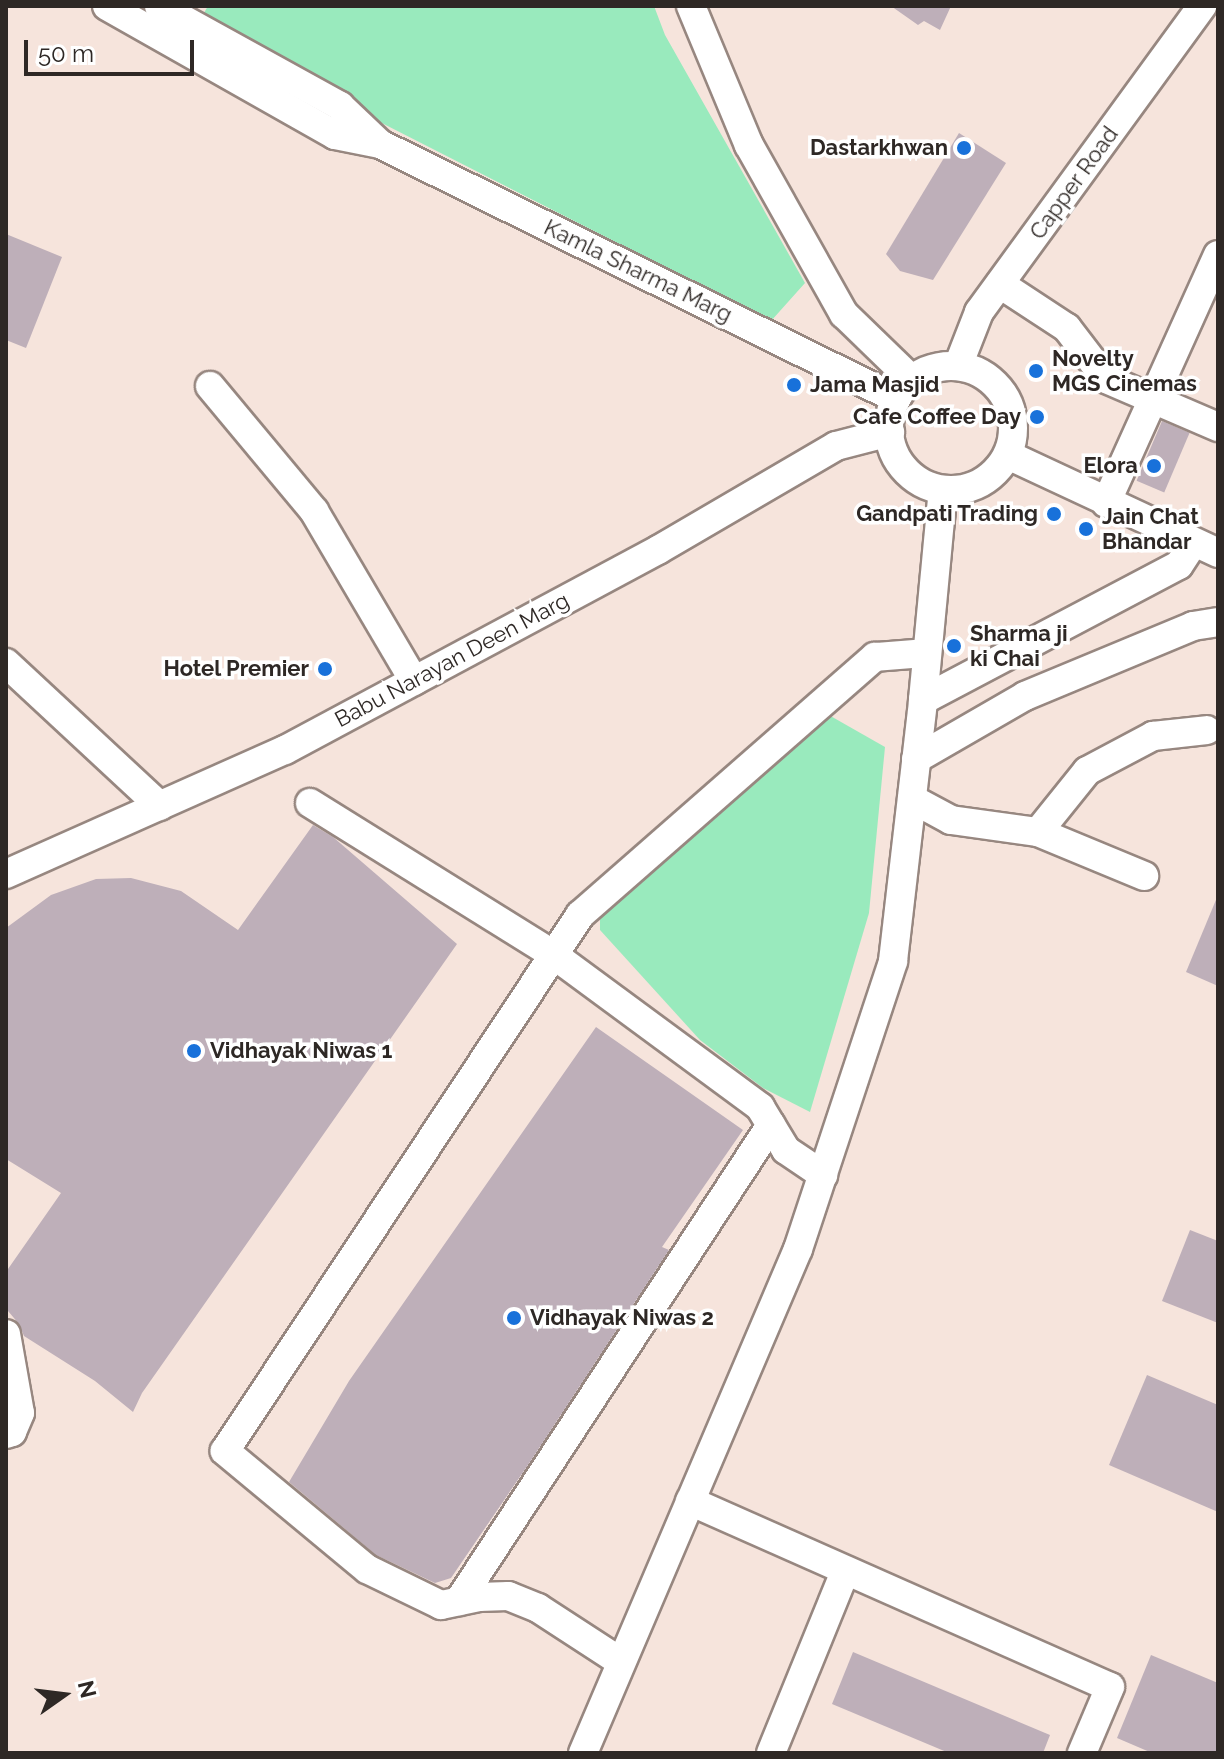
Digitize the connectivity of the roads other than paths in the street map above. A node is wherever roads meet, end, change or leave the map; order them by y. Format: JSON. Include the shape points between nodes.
{"nodes":[{"id":1,"x":107,"y":6,"type":"edge"},
{"id":2,"x":159,"y":6,"type":"edge"},
{"id":3,"x":691,"y":6,"type":"edge"},
{"id":4,"x":1202,"y":6,"type":"edge"},
{"id":5,"x":185,"y":35,"type":"junction"},
{"id":6,"x":1218,"y":255,"type":"edge"},
{"id":7,"x":1000,"y":284,"type":"junction"},
{"id":8,"x":958,"y":366,"type":"junction"},
{"id":9,"x":210,"y":386,"type":"dead end"},
{"id":10,"x":904,"y":389,"type":"junction"},
{"id":11,"x":1154,"y":400,"type":"junction"},
{"id":12,"x":1218,"y":427,"type":"edge"},
{"id":13,"x":890,"y":432,"type":"junction"},
{"id":14,"x":1008,"y":455,"type":"junction"},
{"id":15,"x":943,"y":490,"type":"junction"},
{"id":16,"x":1106,"y":503,"type":"junction"},
{"id":17,"x":1206,"y":547,"type":"edge"},
{"id":18,"x":1218,"y":622,"type":"edge"},
{"id":19,"x":926,"y":653,"type":"junction"},
{"id":20,"x":6,"y":663,"type":"edge"},
{"id":21,"x":414,"y":681,"type":"junction"},
{"id":22,"x":923,"y":700,"type":"junction"},
{"id":23,"x":1207,"y":730,"type":"dead end"},
{"id":24,"x":916,"y":759,"type":"junction"},
{"id":25,"x":912,"y":799,"type":"junction"},
{"id":26,"x":310,"y":803,"type":"dead end"},
{"id":27,"x":160,"y":806,"type":"junction"},
{"id":28,"x":1038,"y":832,"type":"junction"},
{"id":29,"x":6,"y":874,"type":"edge"},
{"id":30,"x":1144,"y":876,"type":"dead end"},
{"id":31,"x":554,"y":955,"type":"junction"},
{"id":32,"x":771,"y":1125,"type":"junction"},
{"id":33,"x":823,"y":1175,"type":"junction"},
{"id":34,"x":6,"y":1334,"type":"edge"},
{"id":35,"x":6,"y":1434,"type":"edge"},
{"id":36,"x":690,"y":1501,"type":"junction"},
{"id":37,"x":845,"y":1572,"type":"junction"},
{"id":38,"x":459,"y":1601,"type":"junction"},
{"id":39,"x":621,"y":1662,"type":"junction"},
{"id":40,"x":583,"y":1753,"type":"edge"},
{"id":41,"x":771,"y":1753,"type":"edge"},
{"id":42,"x":1082,"y":1753,"type":"edge"}],
"edges":[{"from":1,"to":5,"type":"street","name":"Kamla Sharma Marg"},
{"from":2,"to":5,"type":"street","name":"Kamla Sharma Marg"},
{"from":3,"to":10,"type":"street","via":[[749,145],[844,314]]},
{"from":4,"to":7,"type":"street","name":"Capper Road"},
{"from":5,"to":10,"type":"street","name":"Kamla Sharma Marg","via":[[340,106],[380,144]]},
{"from":6,"to":11,"type":"street"},
{"from":7,"to":8,"type":"street","name":"Capper Road","via":[[979,312]]},
{"from":7,"to":11,"type":"street","via":[[1067,328],[1106,379]]},
{"from":8,"to":10,"type":"street","via":[[936,368]]},
{"from":8,"to":14,"type":"street","via":[[981,373],[1001,390],[1012,414]]},
{"from":9,"to":21,"type":"street","via":[[314,511]]},
{"from":10,"to":13,"type":"street"},
{"from":11,"to":12,"type":"street"},
{"from":11,"to":16,"type":"street"},
{"from":13,"to":15,"type":"street","via":[[905,470],[921,483]]},
{"from":13,"to":21,"type":"street","name":"Babu Narayan Deen Marg","via":[[836,446],[658,550]]},
{"from":14,"to":15,"type":"street","via":[[988,479],[967,489]]},
{"from":14,"to":16,"type":"street"},
{"from":15,"to":19,"type":"street"},
{"from":16,"to":17,"type":"street"},
{"from":17,"to":22,"type":"street"},
{"from":18,"to":24,"type":"street","via":[[1193,626],[1025,696]]},
{"from":19,"to":22,"type":"street"},
{"from":19,"to":31,"type":"street","via":[[875,657],[580,915]]},
{"from":20,"to":27,"type":"street"},
{"from":21,"to":27,"type":"street","name":"Babu Narayan Deen Marg","via":[[285,750]]},
{"from":22,"to":24,"type":"street"},
{"from":23,"to":28,"type":"street","via":[[1153,736],[1087,771]]},
{"from":24,"to":25,"type":"street"},
{"from":25,"to":28,"type":"street","via":[[951,820]]},
{"from":25,"to":33,"type":"street","via":[[893,961]]},
{"from":26,"to":31,"type":"street"},
{"from":27,"to":29,"type":"street","name":"Babu Narayan Deen Marg"},
{"from":28,"to":30,"type":"street"},
{"from":31,"to":32,"type":"street","via":[[760,1107]]},
{"from":31,"to":38,"type":"street","via":[[225,1451],[367,1569],[441,1605]]},
{"from":32,"to":33,"type":"street","via":[[786,1150]]},
{"from":32,"to":38,"type":"street"},
{"from":33,"to":36,"type":"street","via":[[798,1249]]},
{"from":34,"to":35,"type":"street","via":[[20,1413]]},
{"from":36,"to":37,"type":"street"},
{"from":36,"to":39,"type":"street"},
{"from":37,"to":41,"type":"street"},
{"from":37,"to":42,"type":"street","via":[[1110,1687]]},
{"from":38,"to":39,"type":"street","via":[[508,1596]]},
{"from":39,"to":40,"type":"street"}]}
